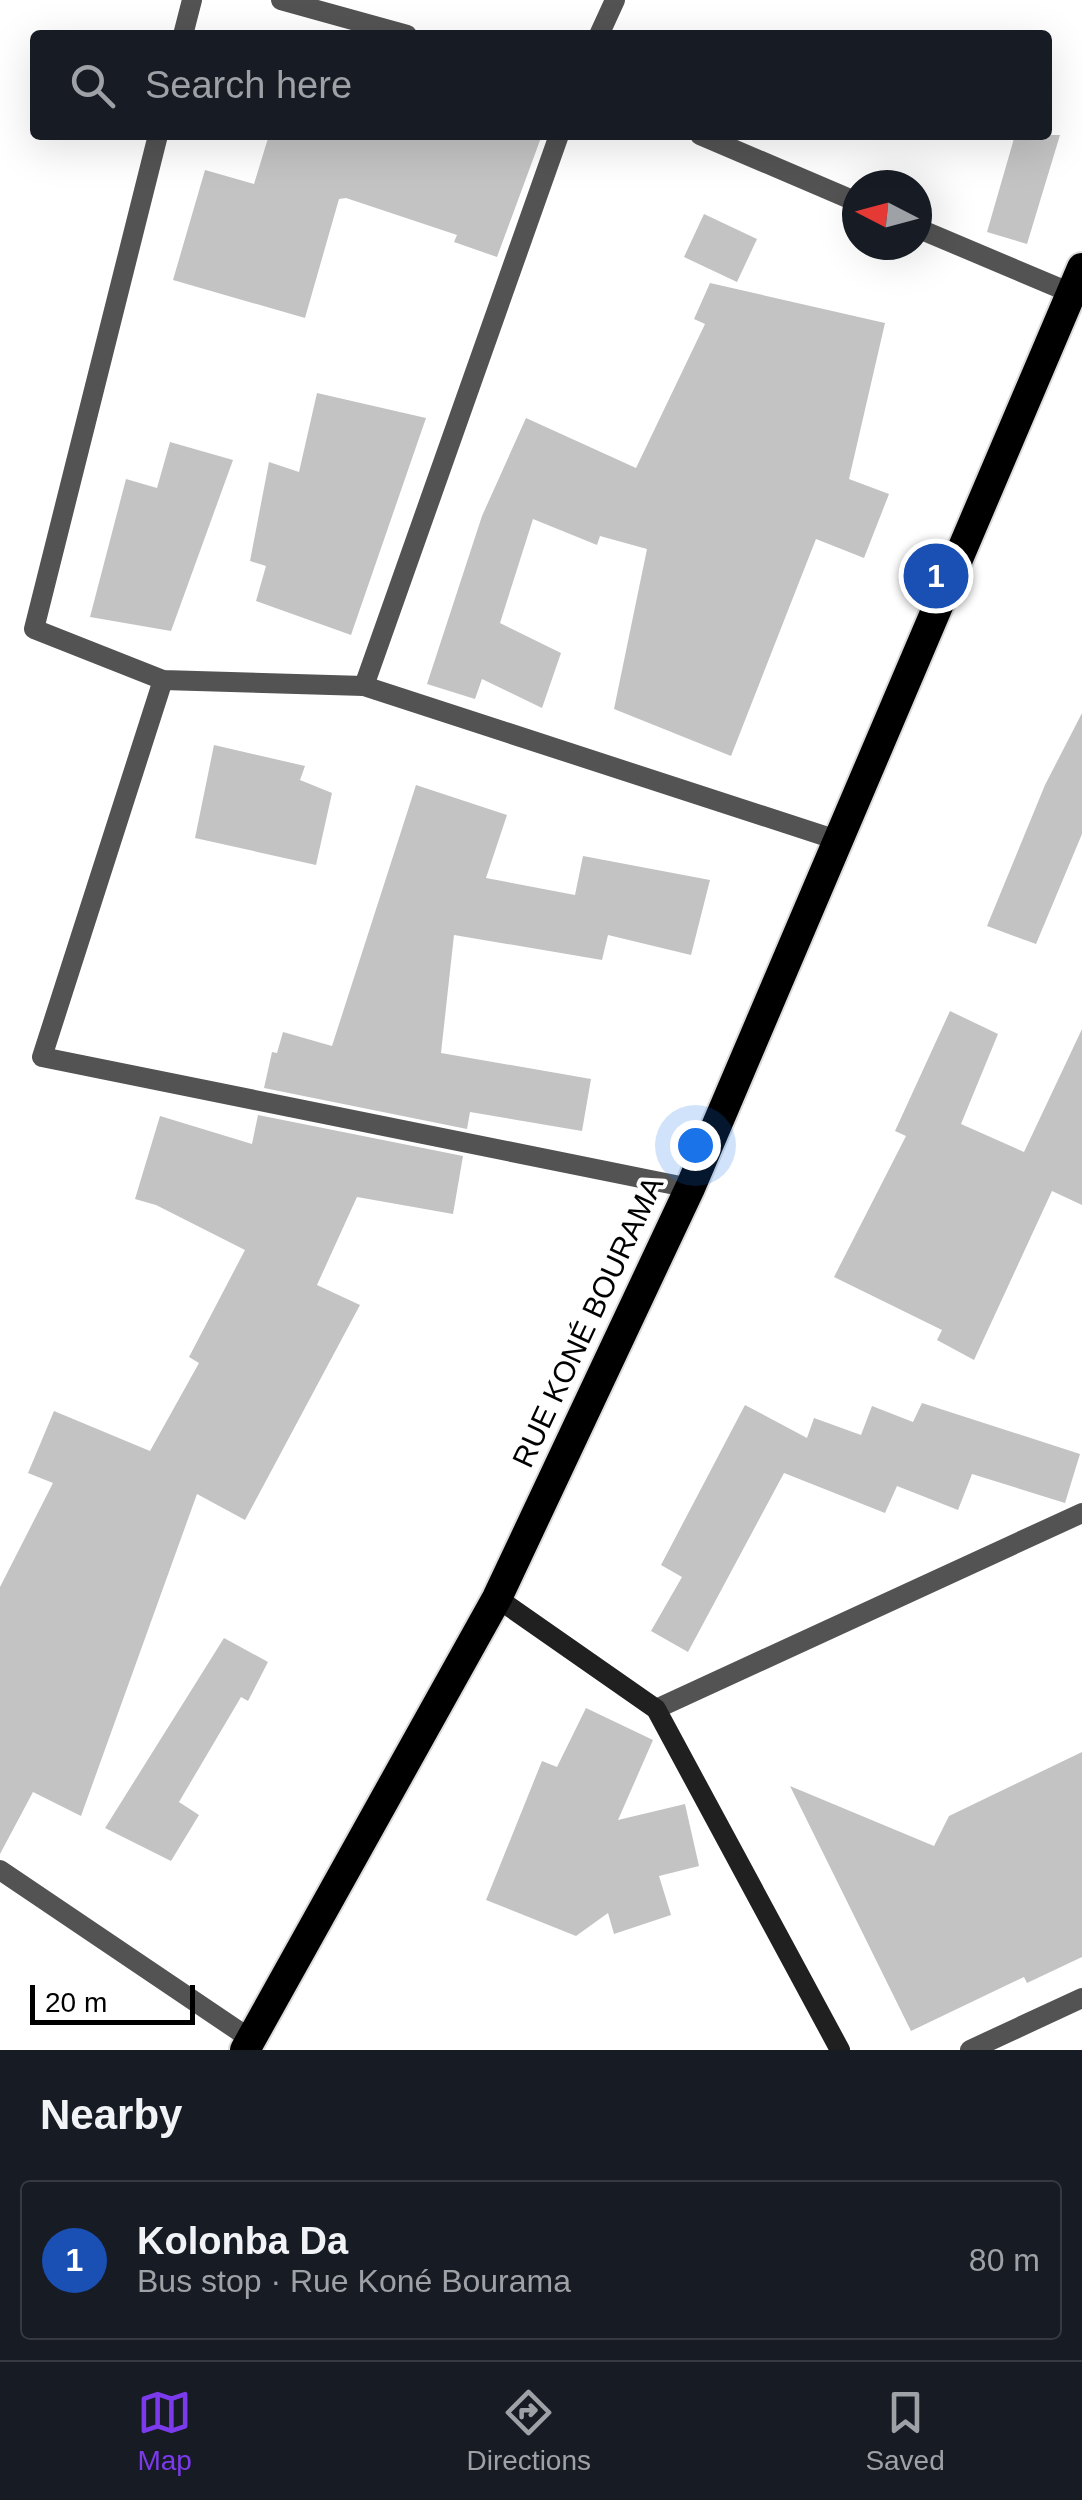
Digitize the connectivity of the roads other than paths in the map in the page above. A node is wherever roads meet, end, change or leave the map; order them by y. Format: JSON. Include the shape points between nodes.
{"nodes":[{"id":1,"x":192,"y":0,"type":"edge"},
{"id":2,"x":281,"y":0,"type":"edge"},
{"id":3,"x":615,"y":0,"type":"edge"},
{"id":4,"x":185,"y":30,"type":"edge"},
{"id":5,"x":389,"y":30,"type":"edge"},
{"id":6,"x":601,"y":30,"type":"edge"},
{"id":7,"x":157,"y":140,"type":"edge"},
{"id":8,"x":557,"y":140,"type":"edge"},
{"id":9,"x":712,"y":140,"type":"edge"},
{"id":10,"x":842,"y":196,"type":"edge"},
{"id":11,"x":932,"y":233,"type":"edge"},
{"id":12,"x":1076,"y":281,"type":"edge"},
{"id":13,"x":162,"y":680,"type":"junction"},
{"id":14,"x":364,"y":686,"type":"junction"},
{"id":15,"x":837,"y":840,"type":"junction"},
{"id":16,"x":690,"y":1188,"type":"junction"},
{"id":17,"x":1082,"y":1512,"type":"edge"},
{"id":18,"x":497,"y":1598,"type":"junction"},
{"id":19,"x":656,"y":1709,"type":"junction"},
{"id":20,"x":0,"y":1870,"type":"edge"},
{"id":21,"x":1082,"y":1998,"type":"edge"},
{"id":22,"x":248,"y":2045,"type":"edge"},
{"id":23,"x":840,"y":2050,"type":"edge"},
{"id":24,"x":970,"y":2050,"type":"edge"}],
"edges":[{"from":1,"to":4,"type":"street"},
{"from":2,"to":5,"type":"street"},
{"from":3,"to":6,"type":"street"},
{"from":7,"to":13,"type":"street","via":[[34,629]]},
{"from":8,"to":14,"type":"street"},
{"from":9,"to":10,"type":"street"},
{"from":11,"to":12,"type":"street"},
{"from":12,"to":15,"type":"highway","name":"RUE KONÉ BOURAMA"},
{"from":13,"to":14,"type":"street"},
{"from":13,"to":16,"type":"street","via":[[42,1057]]},
{"from":14,"to":15,"type":"street"},
{"from":15,"to":16,"type":"highway","name":"RUE KONÉ BOURAMA"},
{"from":16,"to":18,"type":"highway","name":"RUE KONÉ BOURAMA"},
{"from":17,"to":19,"type":"street"},
{"from":18,"to":19,"type":"street"},
{"from":18,"to":22,"type":"highway","name":"RUE KONÉ BOURAMA"},
{"from":19,"to":23,"type":"street"},
{"from":20,"to":22,"type":"street"},
{"from":21,"to":24,"type":"street"}]}
